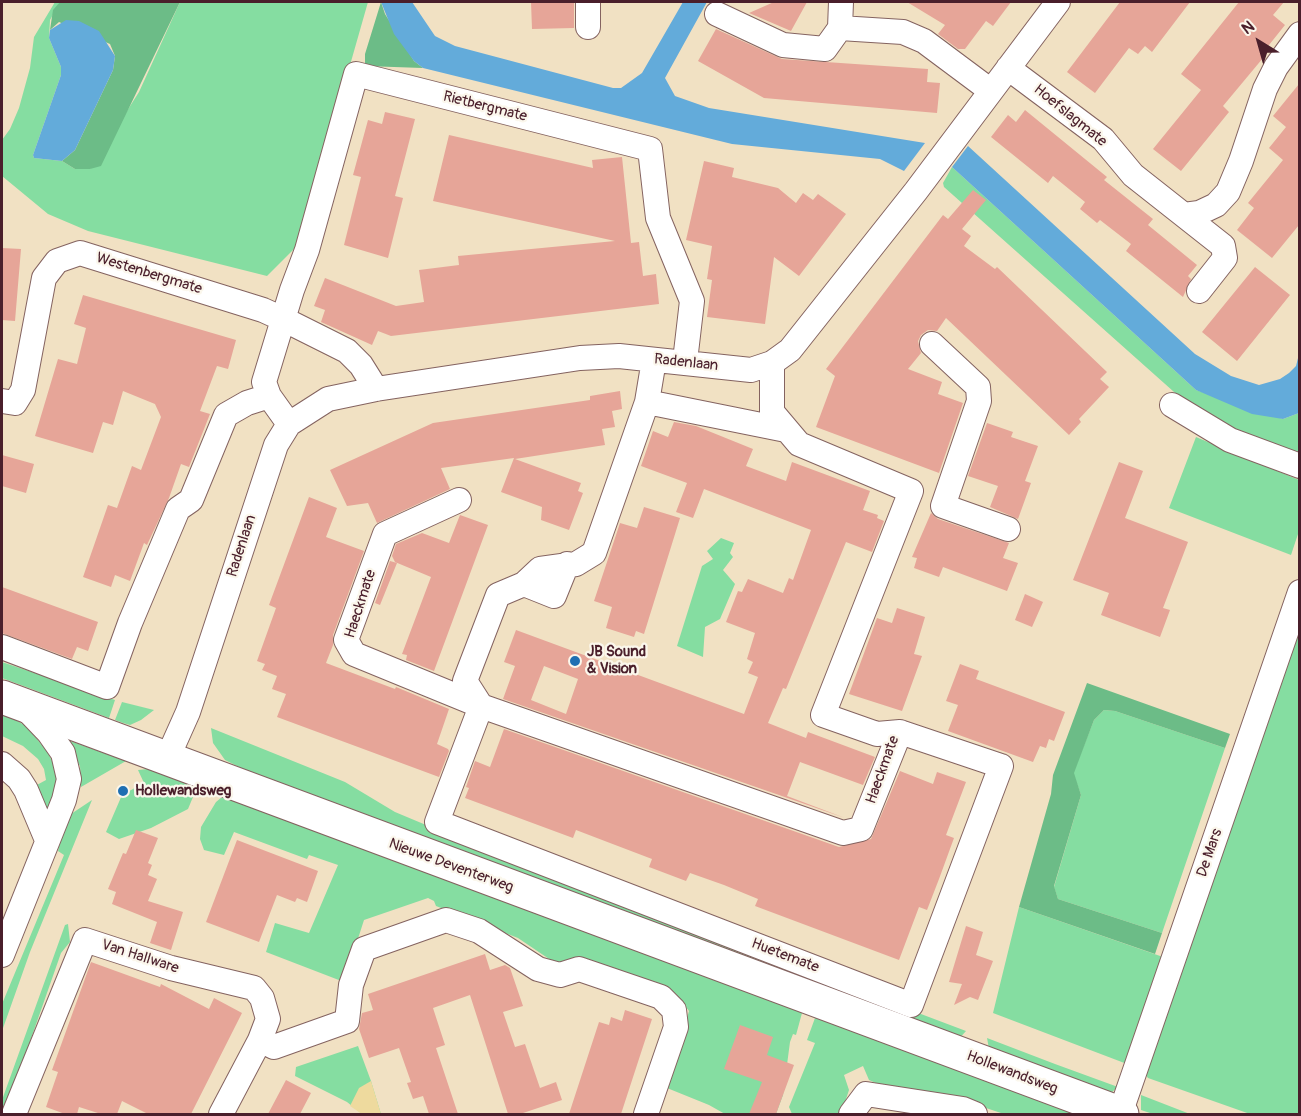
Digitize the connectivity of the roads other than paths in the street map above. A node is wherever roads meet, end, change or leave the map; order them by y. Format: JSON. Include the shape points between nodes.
{"nodes":[{"id":1,"x":588,"y":2,"type":"edge"},
{"id":2,"x":841,"y":2,"type":"edge"},
{"id":3,"x":1058,"y":2,"type":"edge"},
{"id":4,"x":717,"y":14,"type":"dead end"},
{"id":5,"x":588,"y":27,"type":"dead end"},
{"id":6,"x":840,"y":28,"type":"junction"},
{"id":7,"x":1299,"y":34,"type":"edge"},
{"id":8,"x":1008,"y":68,"type":"junction"},
{"id":9,"x":992,"y":91,"type":"junction"},
{"id":10,"x":1184,"y":214,"type":"junction"},
{"id":11,"x":1198,"y":291,"type":"dead end"},
{"id":12,"x":285,"y":320,"type":"junction"},
{"id":13,"x":932,"y":344,"type":"dead end"},
{"id":14,"x":654,"y":360,"type":"junction"},
{"id":15,"x":685,"y":361,"type":"junction"},
{"id":16,"x":772,"y":363,"type":"junction"},
{"id":17,"x":376,"y":389,"type":"junction"},
{"id":18,"x":269,"y":396,"type":"junction"},
{"id":19,"x":2,"y":401,"type":"edge"},
{"id":20,"x":647,"y":402,"type":"junction"},
{"id":21,"x":1172,"y":405,"type":"dead end"},
{"id":22,"x":289,"y":424,"type":"junction"},
{"id":23,"x":786,"y":430,"type":"junction"},
{"id":24,"x":1299,"y":466,"type":"edge"},
{"id":25,"x":911,"y":491,"type":"junction"},
{"id":26,"x":459,"y":500,"type":"dead end"},
{"id":27,"x":943,"y":506,"type":"junction"},
{"id":28,"x":1008,"y":529,"type":"dead end"},
{"id":29,"x":1299,"y":592,"type":"edge"},
{"id":30,"x":2,"y":647,"type":"edge"},
{"id":31,"x":12,"y":701,"type":"edge"},
{"id":32,"x":481,"y":706,"type":"junction"},
{"id":33,"x":900,"y":732,"type":"junction"},
{"id":34,"x":167,"y":759,"type":"junction"},
{"id":35,"x":2,"y":764,"type":"edge"},
{"id":36,"x":47,"y":840,"type":"junction"},
{"id":37,"x":2,"y":955,"type":"edge"},
{"id":38,"x":901,"y":1031,"type":"joint"},
{"id":39,"x":260,"y":1040,"type":"junction"},
{"id":40,"x":14,"y":1114,"type":"edge"},
{"id":41,"x":221,"y":1114,"type":"edge"},
{"id":42,"x":646,"y":1114,"type":"edge"},
{"id":43,"x":851,"y":1114,"type":"edge"},
{"id":44,"x":975,"y":1114,"type":"edge"},
{"id":45,"x":1121,"y":1114,"type":"edge"}],
"edges":[{"from":1,"to":5,"type":"street"},
{"from":2,"to":6,"type":"street"},
{"from":3,"to":8,"type":"street"},
{"from":4,"to":6,"type":"street","via":[[783,45],[825,49]]},
{"from":6,"to":9,"type":"street","via":[[913,36]]},
{"from":7,"to":10,"type":"street","via":[[1265,89],[1228,192],[1216,205],[1199,213]]},
{"from":8,"to":9,"type":"street"},
{"from":8,"to":10,"type":"street","name":"Hoefslagmate","via":[[1103,139],[1132,175]]},
{"from":9,"to":16,"type":"street","name":"Radenlaan","via":[[790,350]]},
{"from":10,"to":11,"type":"street","name":"Hoefslagmate","via":[[1223,246],[1225,258]]},
{"from":12,"to":15,"type":"street","name":"Rietbergmate","via":[[356,74],[650,150],[658,218],[692,301]]},
{"from":12,"to":17,"type":"street","via":[[347,351],[362,365]]},
{"from":12,"to":18,"type":"street","via":[[264,382]]},
{"from":12,"to":19,"type":"street","name":"Westenbergmate","via":[[80,253],[57,261],[44,278],[23,390],[15,403]]},
{"from":13,"to":27,"type":"street","via":[[978,387],[979,401]]},
{"from":14,"to":15,"type":"street","name":"Radenlaan"},
{"from":14,"to":17,"type":"street","name":"Radenlaan","via":[[619,356],[580,358]]},
{"from":14,"to":20,"type":"street"},
{"from":15,"to":16,"type":"street","name":"Radenlaan","via":[[751,370]]},
{"from":16,"to":23,"type":"street","via":[[772,412]]},
{"from":17,"to":22,"type":"street","name":"Radenlaan","via":[[328,399]]},
{"from":18,"to":22,"type":"street"},
{"from":18,"to":30,"type":"street","via":[[226,415],[191,500],[178,509],[107,687]]},
{"from":20,"to":23,"type":"street"},
{"from":20,"to":32,"type":"street","via":[[594,554],[576,564],[540,569],[524,584],[498,595],[465,681]]},
{"from":21,"to":24,"type":"street","via":[[1230,440]]},
{"from":22,"to":34,"type":"street","name":"Radenlaan","via":[[276,445],[188,712]]},
{"from":23,"to":25,"type":"street","via":[[799,444]]},
{"from":25,"to":27,"type":"street"},
{"from":25,"to":33,"type":"street","name":"Haeckmate","via":[[823,715],[877,734]]},
{"from":26,"to":32,"type":"street","name":"Haeckmate","via":[[385,534],[346,640],[354,654]]},
{"from":27,"to":28,"type":"street"},
{"from":29,"to":45,"type":"street","name":"De Mars"},
{"from":31,"to":34,"type":"main road","name":"Nieuwe Deventerweg"},
{"from":31,"to":36,"type":"street","via":[[49,733],[63,753],[69,779]]},
{"from":32,"to":33,"type":"street","name":"Haeckmate","via":[[843,833],[861,829]]},
{"from":32,"to":33,"type":"street","name":"Huetemate","via":[[437,822],[911,1005],[1001,766]]},
{"from":34,"to":38,"type":"main road","name":"Nieuwe Deventerweg"},
{"from":35,"to":36,"type":"street","via":[[26,790]]},
{"from":36,"to":37,"type":"street"},
{"from":38,"to":45,"type":"main road","name":"Hollewandsweg"},
{"from":39,"to":40,"type":"street","name":"Van Hallware","via":[[268,1019],[254,988],[171,968],[85,940]]},
{"from":39,"to":41,"type":"street","name":"Van Hallware"},
{"from":39,"to":42,"type":"street","via":[[274,1047],[347,1021],[351,985],[364,949],[446,920],[479,931],[538,969],[560,975],[579,969],[661,998],[674,1010],[676,1027]]},
{"from":43,"to":44,"type":"street","via":[[866,1094]]}]}
